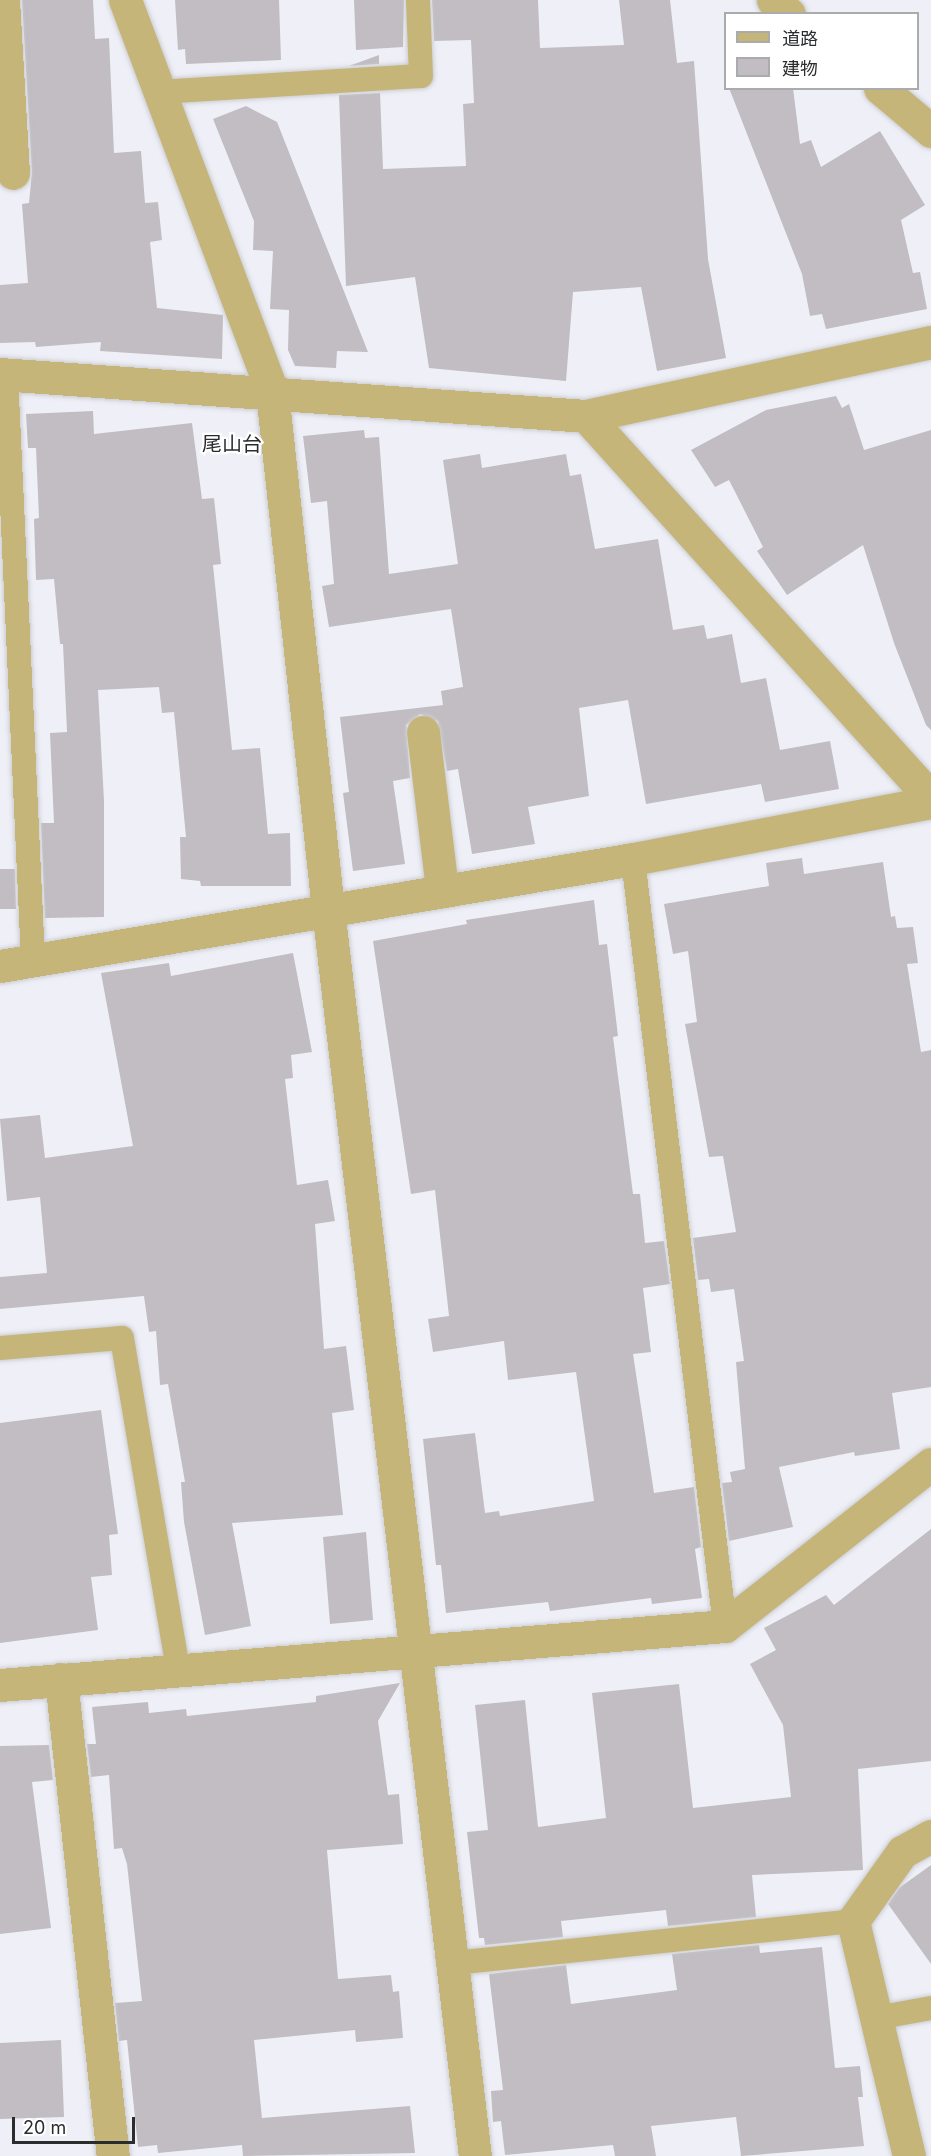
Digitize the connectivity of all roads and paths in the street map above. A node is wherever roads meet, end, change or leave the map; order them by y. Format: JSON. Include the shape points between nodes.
{"nodes":[{"id":1,"x":3,"y":0,"type":"edge"},
{"id":2,"x":125,"y":0,"type":"edge"},
{"id":3,"x":418,"y":0,"type":"edge"},
{"id":4,"x":773,"y":0,"type":"edge"},
{"id":5,"x":787,"y":12,"type":"edge"},
{"id":6,"x":882,"y":90,"type":"edge"},
{"id":7,"x":158,"y":92,"type":"junction"},
{"id":8,"x":931,"y":130,"type":"edge"},
{"id":9,"x":13,"y":173,"type":"dead end"},
{"id":10,"x":931,"y":342,"type":"edge"},
{"id":11,"x":3,"y":374,"type":"edge"},
{"id":12,"x":272,"y":392,"type":"junction"},
{"id":13,"x":586,"y":416,"type":"junction"},
{"id":14,"x":423,"y":732,"type":"dead end"},
{"id":15,"x":931,"y":800,"type":"edge"},
{"id":16,"x":633,"y":859,"type":"junction"},
{"id":17,"x":442,"y":890,"type":"junction"},
{"id":18,"x":328,"y":909,"type":"junction"},
{"id":19,"x":33,"y":960,"type":"junction"},
{"id":20,"x":0,"y":966,"type":"edge"},
{"id":21,"x":0,"y":1348,"type":"edge"},
{"id":22,"x":931,"y":1464,"type":"edge"},
{"id":23,"x":725,"y":1626,"type":"junction"},
{"id":24,"x":416,"y":1652,"type":"junction"},
{"id":25,"x":178,"y":1669,"type":"junction"},
{"id":26,"x":61,"y":1679,"type":"junction"},
{"id":27,"x":0,"y":1684,"type":"edge"},
{"id":28,"x":931,"y":1836,"type":"edge"},
{"id":29,"x":853,"y":1921,"type":"junction"},
{"id":30,"x":454,"y":1963,"type":"junction"},
{"id":31,"x":931,"y":2008,"type":"edge"},
{"id":32,"x":876,"y":2018,"type":"junction"},
{"id":33,"x":113,"y":2156,"type":"edge"},
{"id":34,"x":475,"y":2156,"type":"edge"},
{"id":35,"x":909,"y":2156,"type":"edge"}],
"edges":[{"from":1,"to":9,"type":"street"},
{"from":2,"to":7,"type":"street"},
{"from":3,"to":7,"type":"lane","via":[[421,76]]},
{"from":4,"to":5,"type":"street"},
{"from":6,"to":8,"type":"street"},
{"from":7,"to":12,"type":"street"},
{"from":10,"to":13,"type":"street"},
{"from":11,"to":12,"type":"street"},
{"from":11,"to":19,"type":"lane"},
{"from":12,"to":13,"type":"street"},
{"from":12,"to":18,"type":"street"},
{"from":13,"to":15,"type":"street"},
{"from":14,"to":17,"type":"street"},
{"from":15,"to":16,"type":"street"},
{"from":16,"to":17,"type":"street"},
{"from":16,"to":23,"type":"lane"},
{"from":17,"to":18,"type":"street"},
{"from":18,"to":19,"type":"street"},
{"from":18,"to":24,"type":"street"},
{"from":19,"to":20,"type":"street"},
{"from":21,"to":25,"type":"lane","via":[[122,1338]]},
{"from":22,"to":23,"type":"street"},
{"from":23,"to":24,"type":"street"},
{"from":24,"to":25,"type":"street"},
{"from":24,"to":30,"type":"street"},
{"from":25,"to":26,"type":"street"},
{"from":26,"to":27,"type":"street"},
{"from":26,"to":33,"type":"street"},
{"from":28,"to":29,"type":"street","via":[[902,1852]]},
{"from":29,"to":30,"type":"lane"},
{"from":29,"to":32,"type":"street"},
{"from":30,"to":34,"type":"street"},
{"from":31,"to":32,"type":"lane"},
{"from":32,"to":35,"type":"street"}]}
